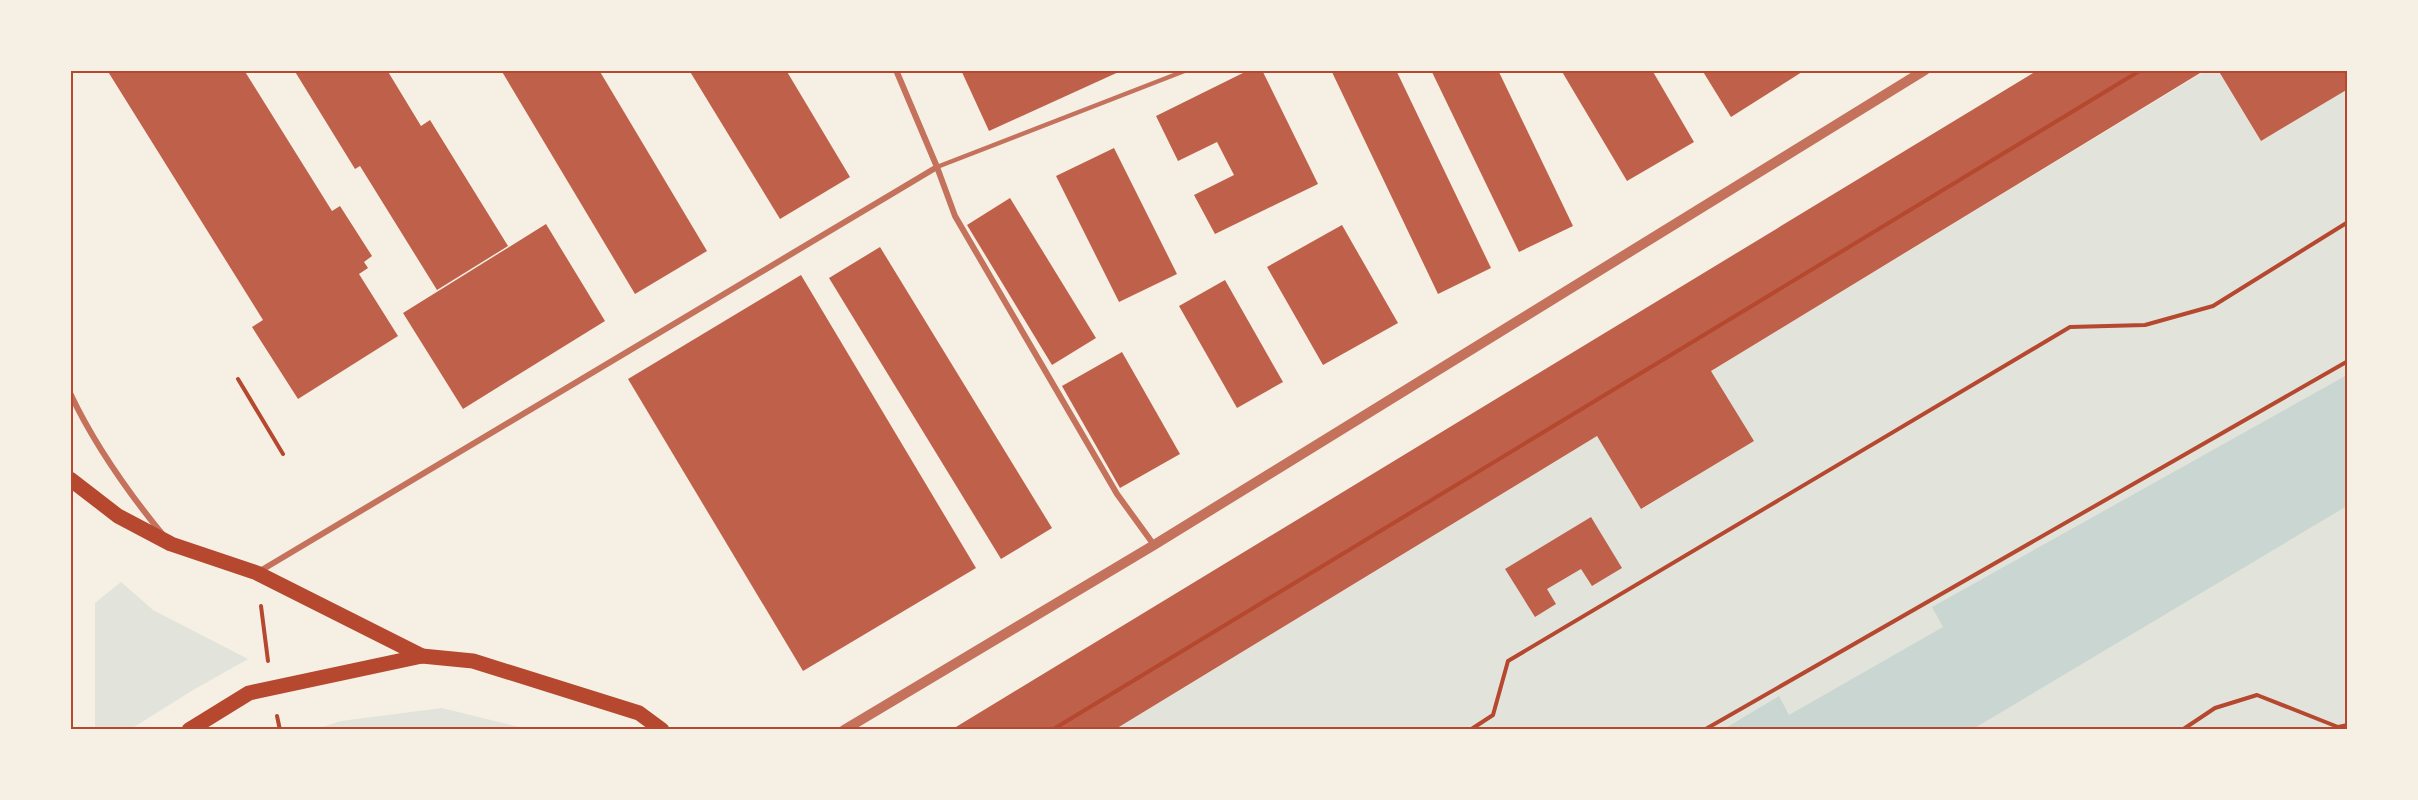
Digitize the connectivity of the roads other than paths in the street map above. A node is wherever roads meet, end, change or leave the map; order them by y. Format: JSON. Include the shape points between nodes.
{"nodes":[{"id":1,"x":896,"y":70,"type":"edge"},
{"id":2,"x":1187,"y":70,"type":"edge"},
{"id":3,"x":1925,"y":70,"type":"edge"},
{"id":4,"x":937,"y":167,"type":"junction"},
{"id":5,"x":70,"y":393,"type":"edge"},
{"id":6,"x":70,"y":479,"type":"edge"},
{"id":7,"x":171,"y":544,"type":"junction"},
{"id":8,"x":1154,"y":545,"type":"junction"},
{"id":9,"x":257,"y":573,"type":"junction"},
{"id":10,"x":422,"y":656,"type":"junction"},
{"id":11,"x":189,"y":729,"type":"edge"},
{"id":12,"x":662,"y":729,"type":"edge"},
{"id":13,"x":844,"y":729,"type":"edge"}],
"edges":[{"from":1,"to":4,"type":"street"},
{"from":2,"to":4,"type":"lane"},
{"from":3,"to":8,"type":"street"},
{"from":4,"to":8,"type":"street","via":[[955,216],[1117,494]]},
{"from":4,"to":9,"type":"street"},
{"from":5,"to":7,"type":"street","via":[[131,495]]},
{"from":6,"to":7,"type":"main road","via":[[118,516]]},
{"from":7,"to":9,"type":"main road"},
{"from":8,"to":13,"type":"street"},
{"from":9,"to":10,"type":"main road"},
{"from":10,"to":11,"type":"main road","via":[[249,693]]},
{"from":10,"to":12,"type":"main road","via":[[473,661],[639,712]]}]}
